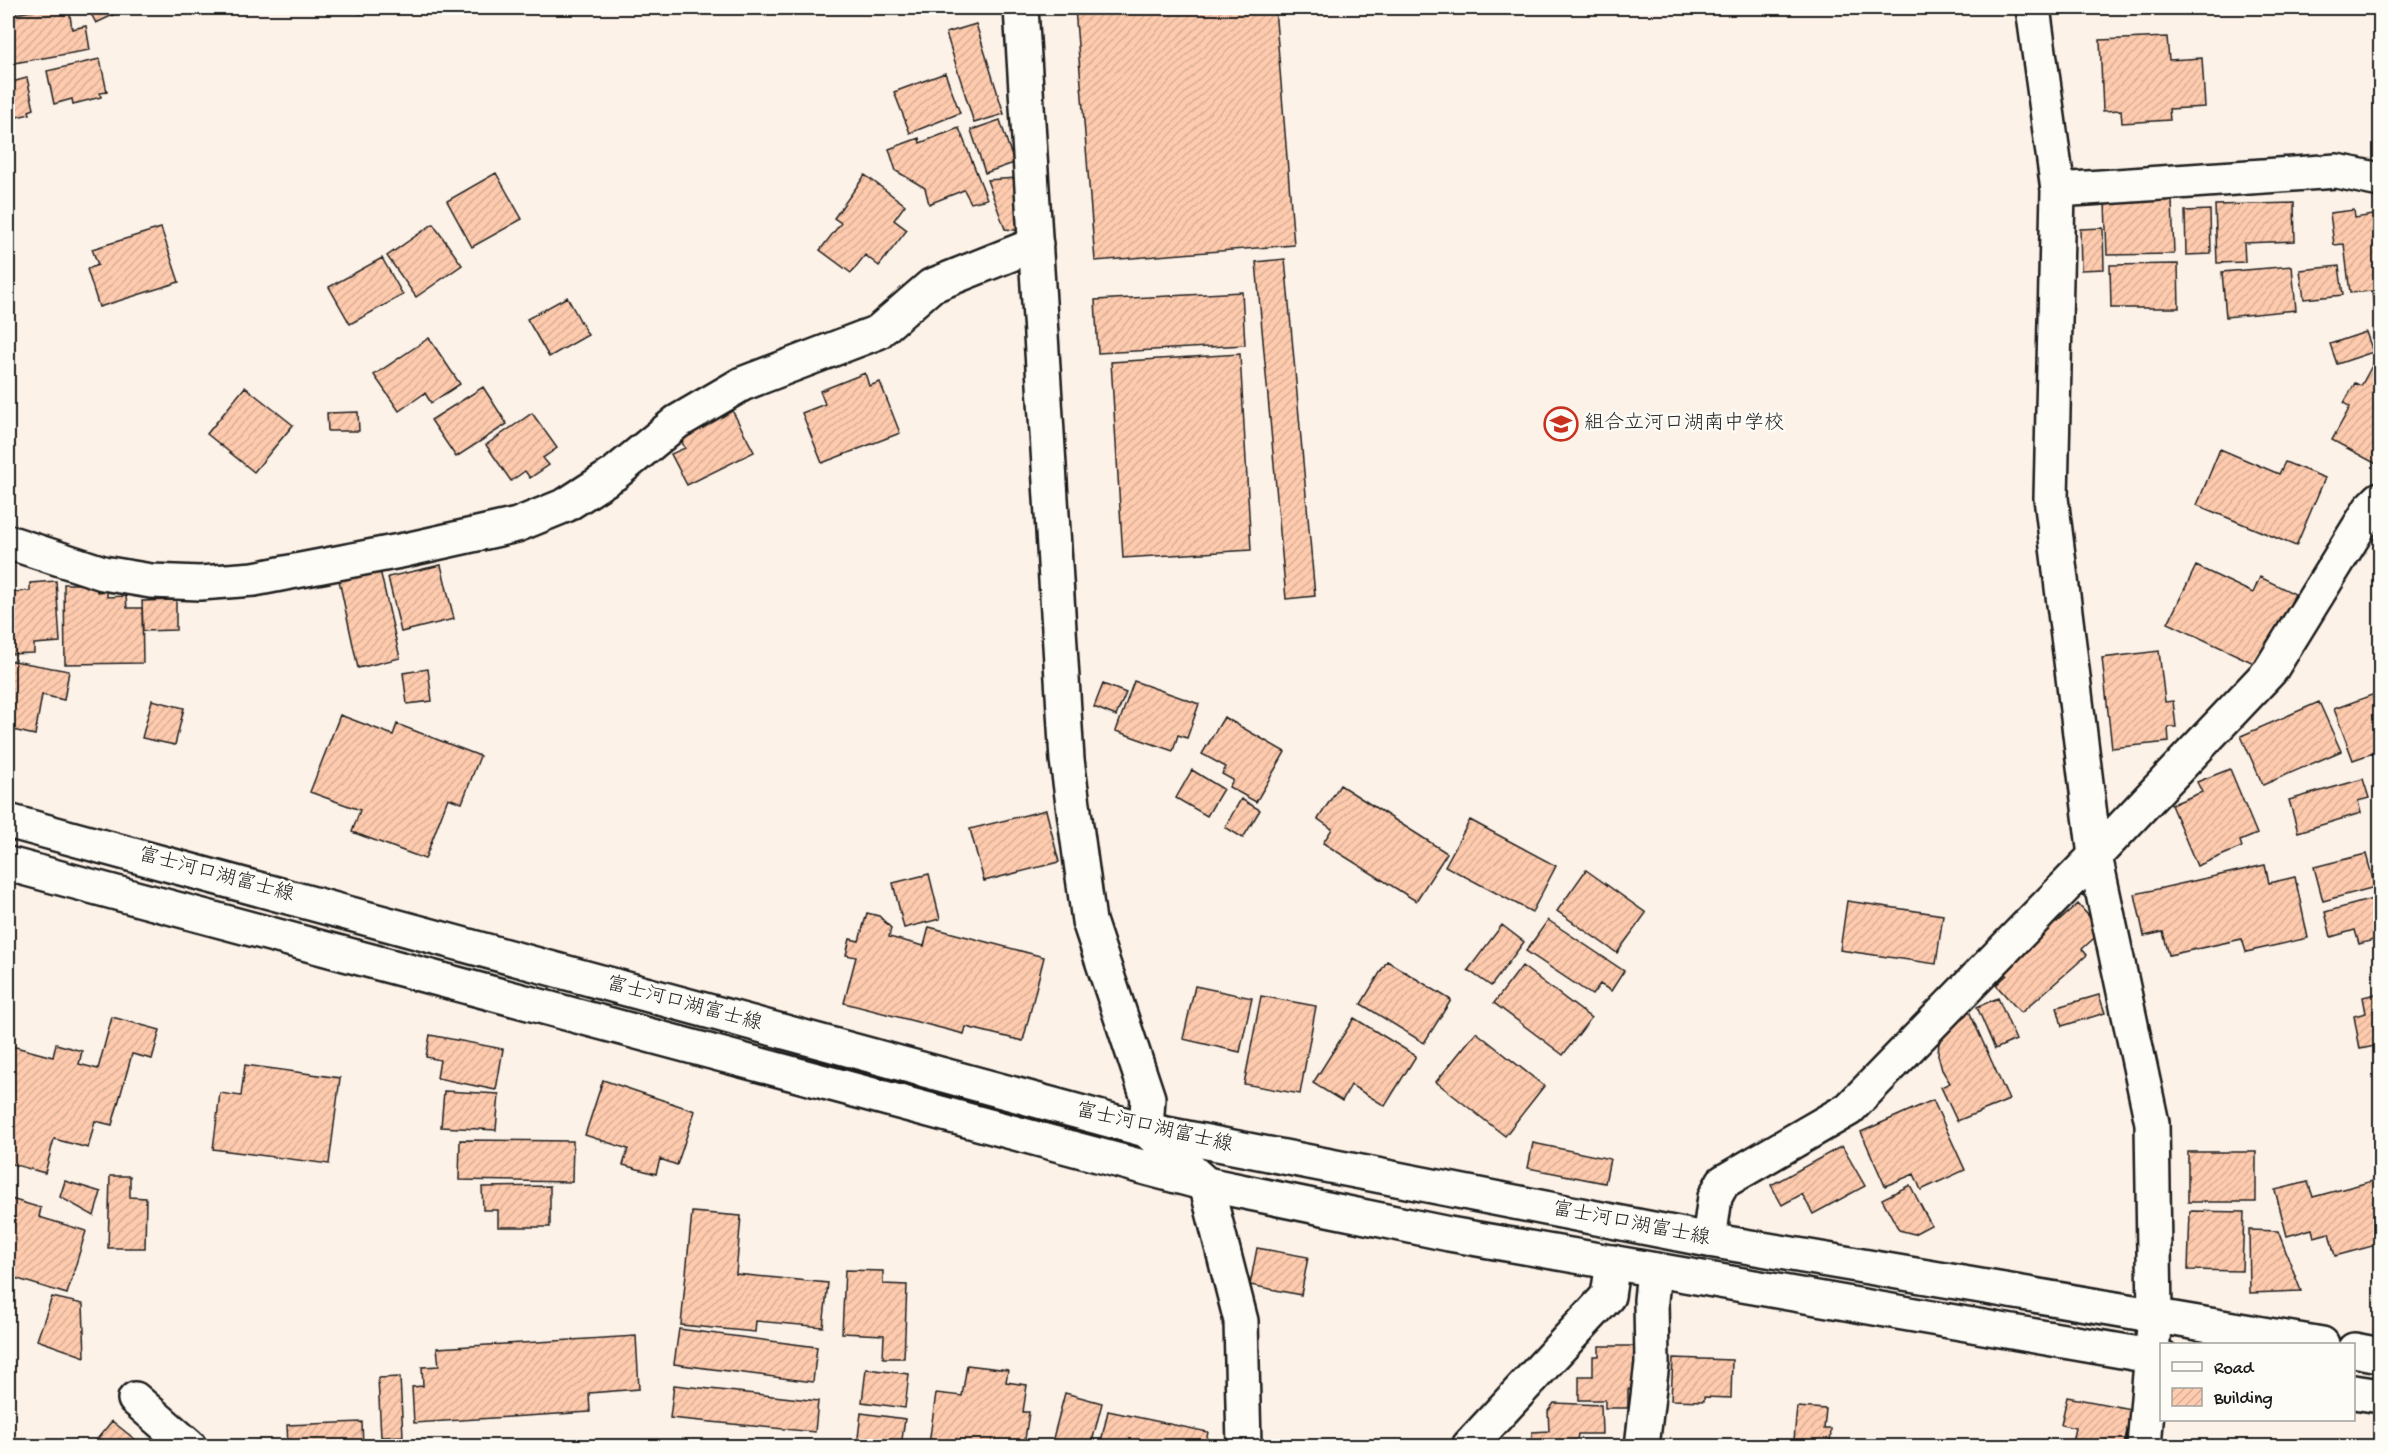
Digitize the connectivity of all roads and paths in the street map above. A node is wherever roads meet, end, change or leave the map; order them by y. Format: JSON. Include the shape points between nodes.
{"nodes":[{"id":1,"x":1021,"y":8,"type":"edge"},
{"id":2,"x":2033,"y":8,"type":"edge"},
{"id":3,"x":2380,"y":180,"type":"edge"},
{"id":4,"x":2058,"y":190,"type":"junction"},
{"id":5,"x":1036,"y":244,"type":"junction"},
{"id":6,"x":2380,"y":499,"type":"edge"},
{"id":7,"x":8,"y":542,"type":"edge"},
{"id":8,"x":8,"y":821,"type":"edge"},
{"id":9,"x":2095,"y":856,"type":"junction"},
{"id":10,"x":8,"y":864,"type":"edge"},
{"id":11,"x":1146,"y":1130,"type":"junction"},
{"id":12,"x":1206,"y":1184,"type":"junction"},
{"id":13,"x":1709,"y":1240,"type":"junction"},
{"id":14,"x":1613,"y":1262,"type":"junction"},
{"id":15,"x":1654,"y":1270,"type":"junction"},
{"id":16,"x":2155,"y":1315,"type":"junction"},
{"id":17,"x":2316,"y":1343,"type":"edge"},
{"id":18,"x":2355,"y":1350,"type":"edge"},
{"id":19,"x":2380,"y":1355,"type":"edge"},
{"id":20,"x":2156,"y":1357,"type":"edge"},
{"id":21,"x":2355,"y":1392,"type":"edge"},
{"id":22,"x":2380,"y":1396,"type":"edge"},
{"id":23,"x":135,"y":1399,"type":"dead end"},
{"id":24,"x":189,"y":1446,"type":"edge"},
{"id":25,"x":1244,"y":1446,"type":"edge"},
{"id":26,"x":1469,"y":1446,"type":"edge"},
{"id":27,"x":1642,"y":1446,"type":"edge"},
{"id":28,"x":2144,"y":1446,"type":"edge"}],
"edges":[{"from":1,"to":5,"type":"street"},
{"from":2,"to":4,"type":"street"},
{"from":3,"to":4,"type":"street","via":[[2337,171]]},
{"from":4,"to":9,"type":"street","via":[[2051,498]]},
{"from":5,"to":7,"type":"street","via":[[931,286],[878,332],[742,384],[677,422],[614,474],[566,505],[517,525],[254,579],[200,583],[151,581],[103,573]]},
{"from":5,"to":11,"type":"street","via":[[1067,760],[1089,921],[1148,1098]]},
{"from":6,"to":9,"type":"street","via":[[2370,508],[2270,671]]},
{"from":8,"to":11,"type":"street","name":"富士河口湖富士線"},
{"from":9,"to":13,"type":"street","via":[[1849,1109],[1723,1182],[1715,1197]]},
{"from":9,"to":16,"type":"street","via":[[2152,1123]]},
{"from":10,"to":12,"type":"street","name":"富士河口湖富士線"},
{"from":11,"to":12,"type":"street"},
{"from":11,"to":13,"type":"street","name":"富士河口湖富士線"},
{"from":12,"to":14,"type":"street","name":"富士河口湖富士線","via":[[1449,1234]]},
{"from":12,"to":25,"type":"street","via":[[1240,1321]]},
{"from":13,"to":16,"type":"street","name":"富士河口湖富士線"},
{"from":14,"to":15,"type":"street","name":"富士河口湖富士線"},
{"from":14,"to":26,"type":"street","via":[[1608,1296]]},
{"from":15,"to":20,"type":"street","name":"富士河口湖富士線"},
{"from":15,"to":27,"type":"street","via":[[1652,1363]]},
{"from":16,"to":17,"type":"street","name":"富士河口湖富士線"},
{"from":16,"to":20,"type":"street"},
{"from":18,"to":19,"type":"street"},
{"from":20,"to":28,"type":"street"},
{"from":21,"to":22,"type":"street"},
{"from":23,"to":24,"type":"street"}]}
